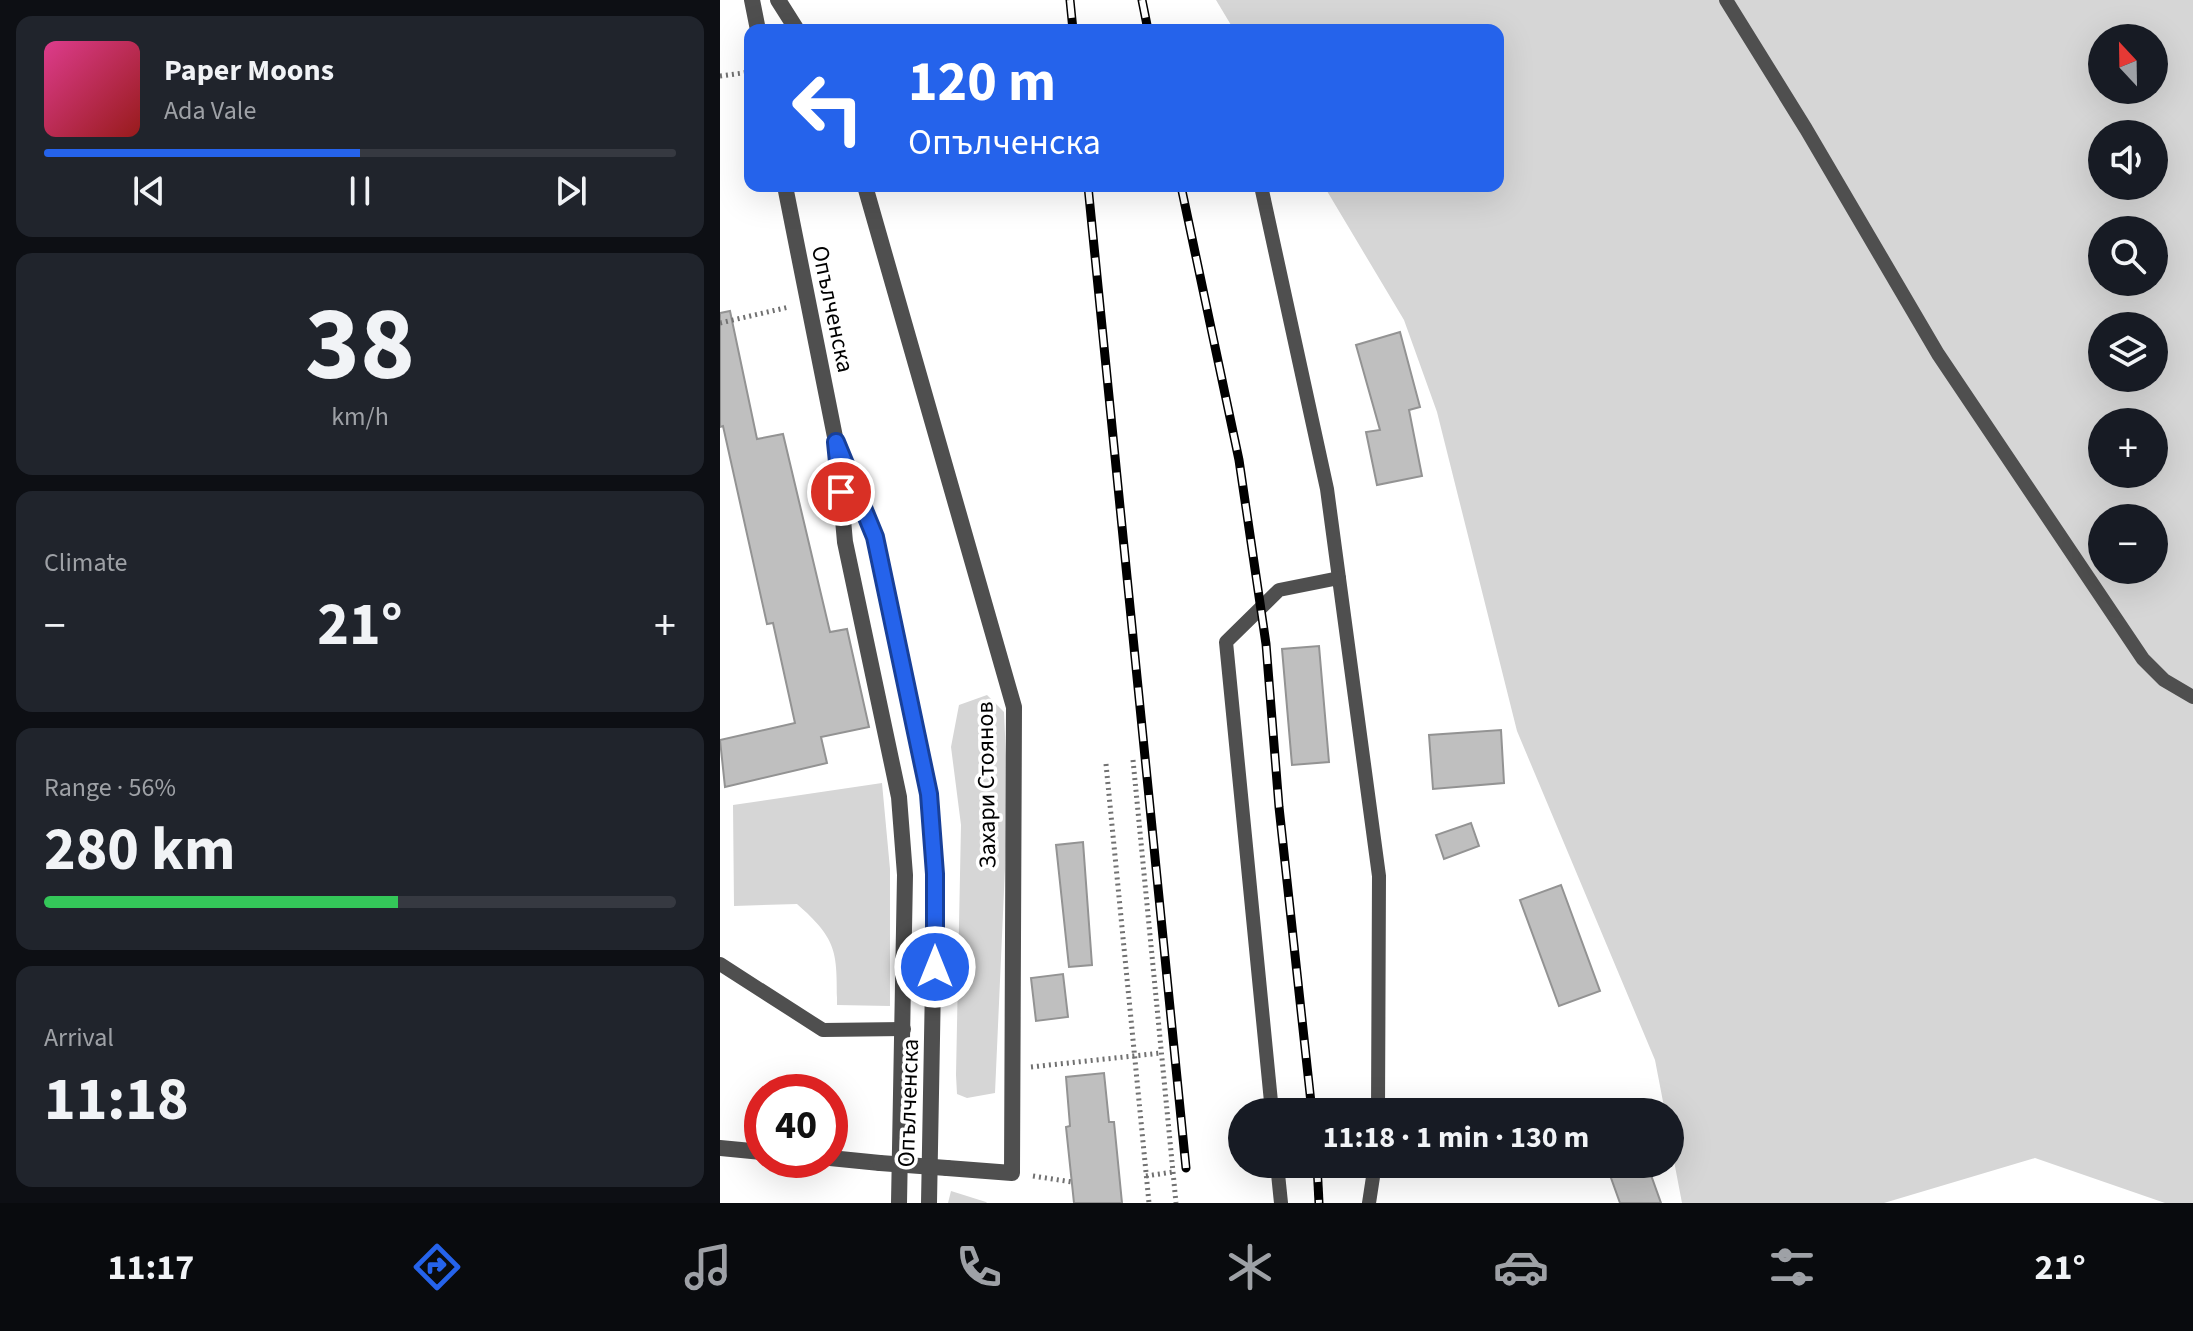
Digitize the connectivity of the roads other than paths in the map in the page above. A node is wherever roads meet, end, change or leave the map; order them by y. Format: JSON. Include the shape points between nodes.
{"nodes":[{"id":1,"x":752,"y":0,"type":"edge"},
{"id":2,"x":778,"y":0,"type":"edge"},
{"id":3,"x":1726,"y":0,"type":"edge"},
{"id":4,"x":757,"y":24,"type":"edge"},
{"id":5,"x":793,"y":24,"type":"edge"},
{"id":6,"x":786,"y":192,"type":"edge"},
{"id":7,"x":867,"y":192,"type":"edge"},
{"id":8,"x":1262,"y":192,"type":"edge"},
{"id":9,"x":836,"y":442,"type":"junction"},
{"id":10,"x":1339,"y":578,"type":"junction"},
{"id":11,"x":2193,"y":697,"type":"edge"},
{"id":12,"x":720,"y":964,"type":"edge"},
{"id":13,"x":904,"y":1029,"type":"junction"},
{"id":14,"x":1271,"y":1098,"type":"edge"},
{"id":15,"x":1378,"y":1098,"type":"edge"},
{"id":16,"x":720,"y":1148,"type":"edge"},
{"id":17,"x":744,"y":1150,"type":"edge"},
{"id":18,"x":848,"y":1160,"type":"edge"},
{"id":19,"x":1278,"y":1178,"type":"edge"},
{"id":20,"x":1373,"y":1178,"type":"edge"},
{"id":21,"x":899,"y":1203,"type":"edge"},
{"id":22,"x":929,"y":1203,"type":"edge"},
{"id":23,"x":1281,"y":1203,"type":"edge"},
{"id":24,"x":1369,"y":1203,"type":"edge"}],
"edges":[{"from":1,"to":4,"type":"street"},
{"from":2,"to":5,"type":"street"},
{"from":3,"to":11,"type":"lane","via":[[1938,354],[2143,659],[2164,680]]},
{"from":6,"to":9,"type":"street","name":"Опълченска"},
{"from":7,"to":18,"type":"street","name":"Захари Стоянов","bridge":true,"via":[[1014,707],[1012,1173]]},
{"from":8,"to":10,"type":"lane","via":[[1327,489]]},
{"from":9,"to":13,"type":"street","name":"Опълченска","via":[[845,542],[899,797],[905,875]]},
{"from":9,"to":22,"type":"street","name":"Опълченска","via":[[875,537],[929,794],[935,874]]},
{"from":10,"to":14,"type":"lane","via":[[1279,590],[1226,642]]},
{"from":10,"to":15,"type":"lane","via":[[1379,876]]},
{"from":12,"to":13,"type":"lane","via":[[823,1030]]},
{"from":13,"to":21,"type":"street","name":"Опълченска"},
{"from":16,"to":17,"type":"street"},
{"from":19,"to":23,"type":"lane"},
{"from":20,"to":24,"type":"lane"}]}
